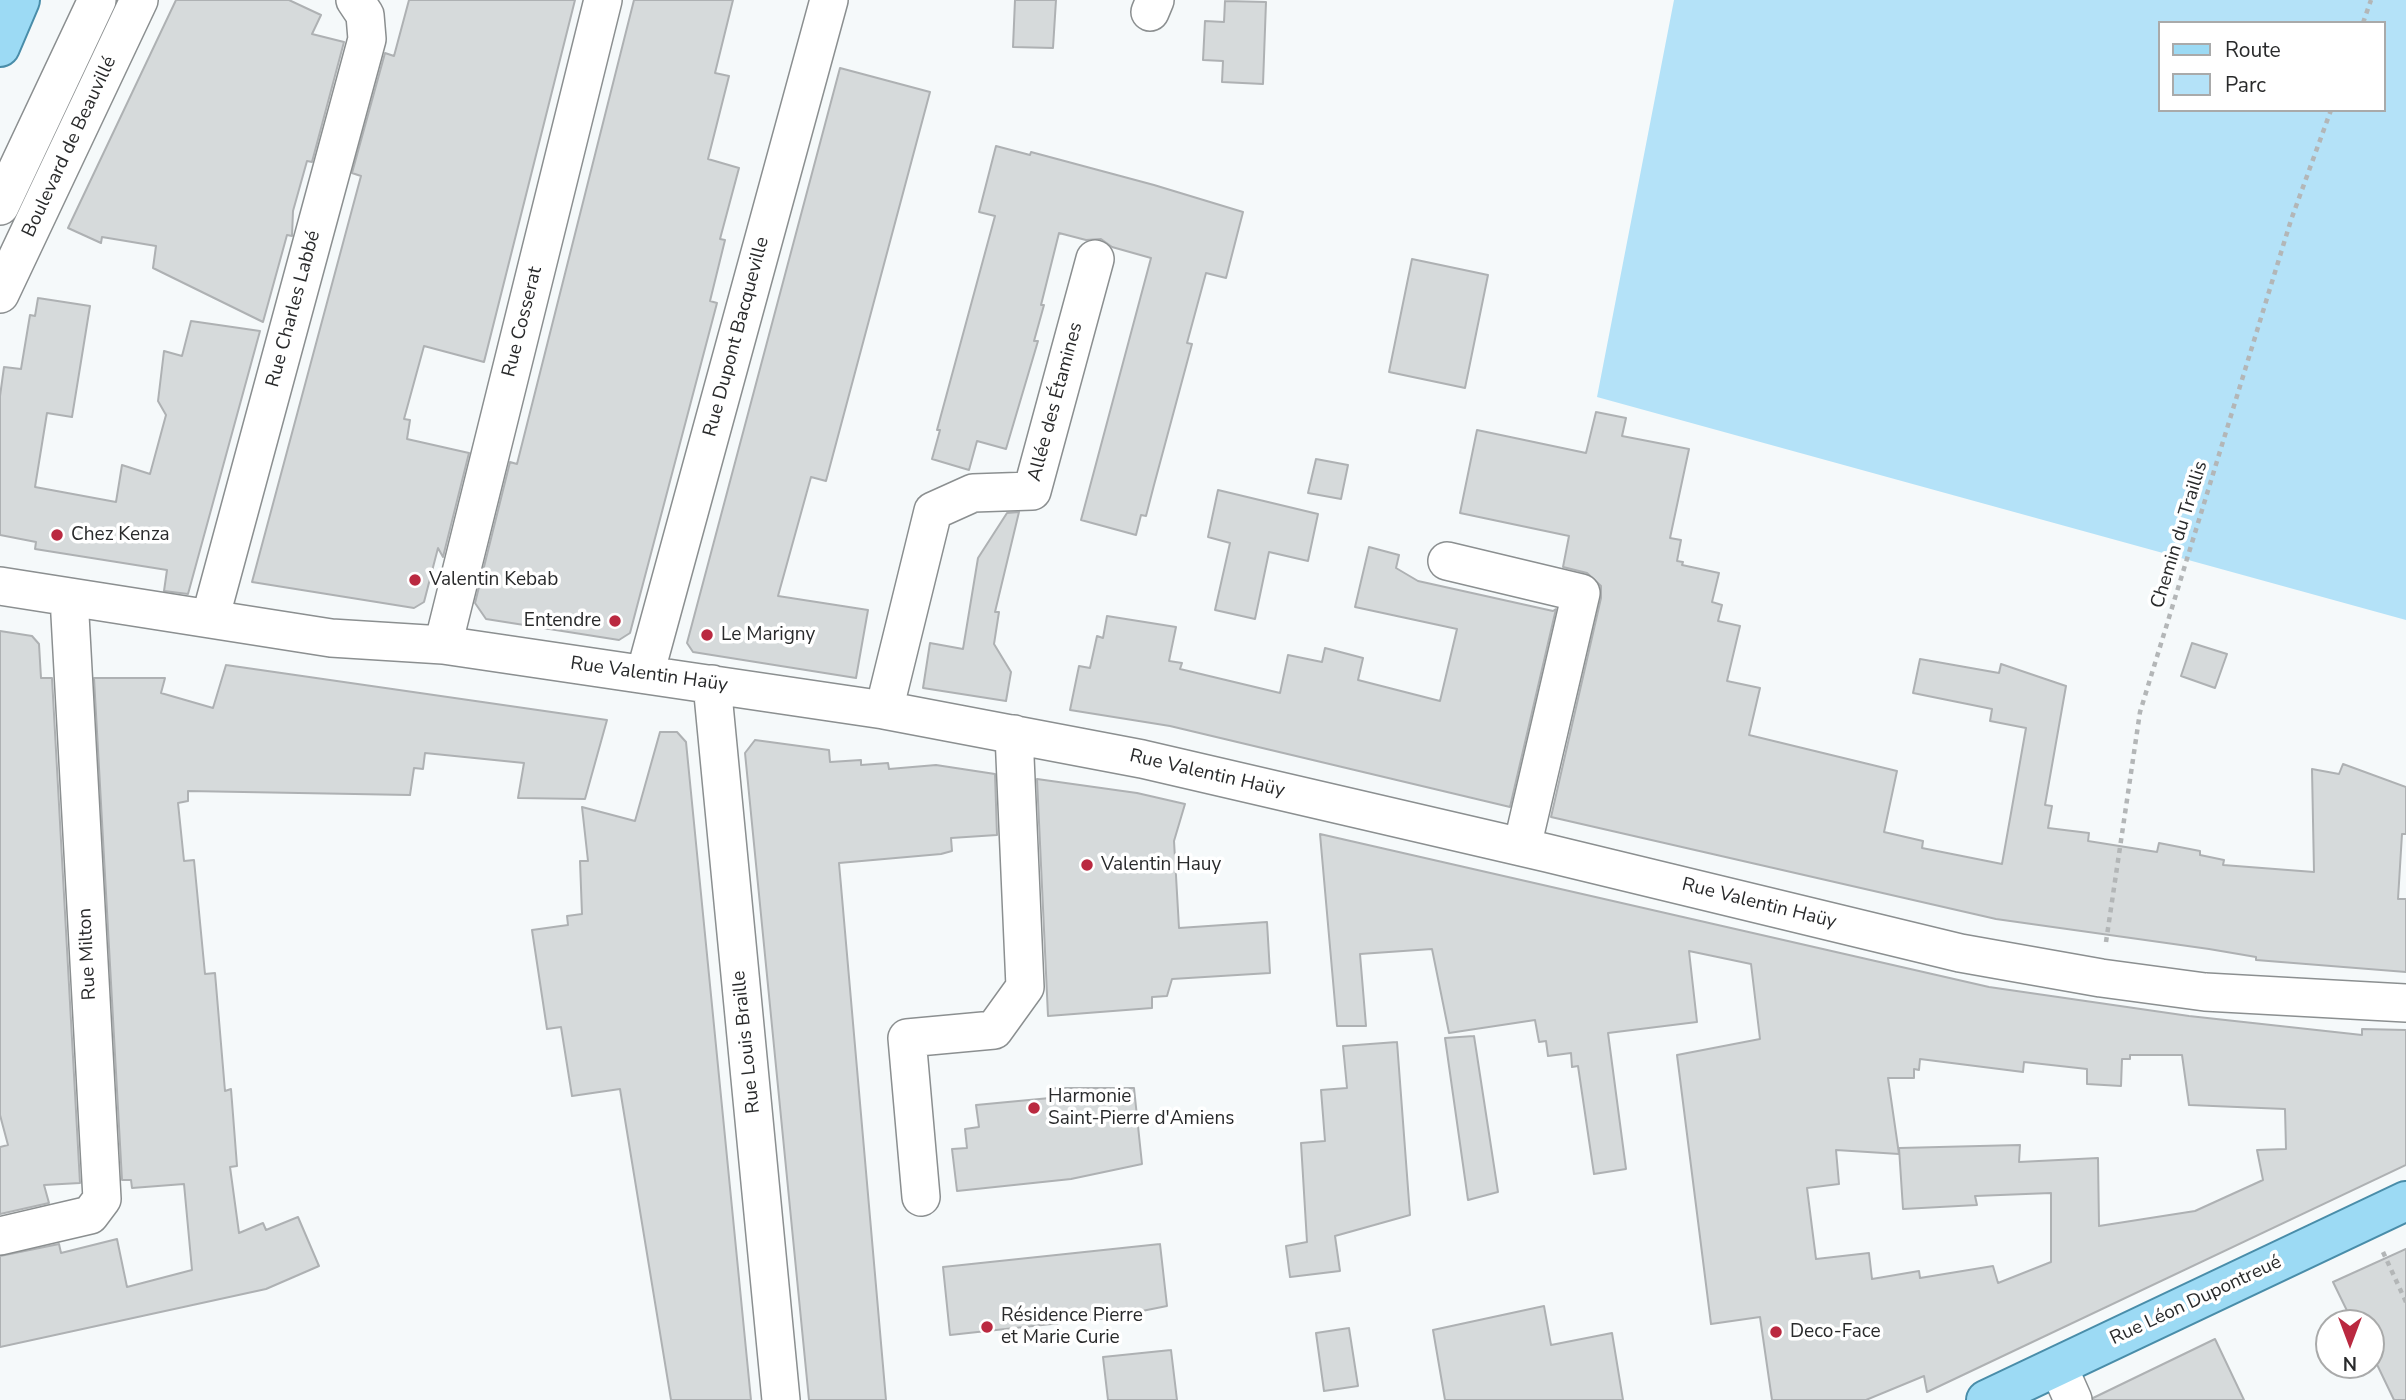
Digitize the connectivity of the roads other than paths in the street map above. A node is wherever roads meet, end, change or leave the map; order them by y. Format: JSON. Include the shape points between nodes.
{"nodes":[{"id":1,"x":20,"y":0,"type":"edge"},
{"id":2,"x":97,"y":0,"type":"edge"},
{"id":3,"x":139,"y":0,"type":"edge"},
{"id":4,"x":355,"y":0,"type":"edge"},
{"id":5,"x":603,"y":0,"type":"edge"},
{"id":6,"x":829,"y":0,"type":"edge"},
{"id":7,"x":0,"y":47,"type":"edge"},
{"id":8,"x":0,"y":205,"type":"edge"},
{"id":9,"x":1095,"y":259,"type":"dead end"},
{"id":10,"x":0,"y":294,"type":"edge"},
{"id":11,"x":1447,"y":561,"type":"dead end"},
{"id":12,"x":0,"y":586,"type":"edge"},
{"id":13,"x":69,"y":597,"type":"junction"},
{"id":14,"x":210,"y":619,"type":"junction"},
{"id":15,"x":443,"y":645,"type":"junction"},
{"id":16,"x":645,"y":674,"type":"junction"},
{"id":17,"x":712,"y":684,"type":"junction"},
{"id":18,"x":884,"y":710,"type":"junction"},
{"id":19,"x":1014,"y":734,"type":"junction"},
{"id":20,"x":1522,"y":847,"type":"junction"},
{"id":21,"x":2406,"y":1003,"type":"edge"},
{"id":22,"x":921,"y":1197,"type":"dead end"},
{"id":23,"x":2406,"y":1202,"type":"edge"},
{"id":24,"x":0,"y":1236,"type":"edge"},
{"id":25,"x":2058,"y":1366,"type":"junction"},
{"id":26,"x":781,"y":1400,"type":"edge"},
{"id":27,"x":1986,"y":1400,"type":"edge"},
{"id":28,"x":2073,"y":1400,"type":"edge"}],
"edges":[{"from":1,"to":7,"type":"main road"},
{"from":2,"to":8,"type":"street"},
{"from":3,"to":10,"type":"street","name":"Boulevard de Beauvillé"},
{"from":4,"to":14,"type":"street","name":"Rue Charles Labbé","via":[[365,15],[367,39]]},
{"from":5,"to":15,"type":"street","name":"Rue Cosserat"},
{"from":6,"to":16,"type":"street","name":"Rue Dupont Bacqueville"},
{"from":9,"to":18,"type":"street","name":"Allée des Étamines","via":[[1032,491],[973,493],[933,511]]},
{"from":11,"to":20,"type":"street","via":[[1581,593]]},
{"from":12,"to":13,"type":"street","name":"Rue Valentin Haüy"},
{"from":13,"to":14,"type":"street","name":"Rue Valentin Haüy"},
{"from":13,"to":24,"type":"street","name":"Rue Milton","via":[[102,1199],[90,1215]]},
{"from":14,"to":15,"type":"street","name":"Rue Valentin Haüy","via":[[331,638]]},
{"from":15,"to":16,"type":"street","name":"Rue Valentin Haüy"},
{"from":16,"to":17,"type":"street","name":"Rue Valentin Haüy"},
{"from":17,"to":18,"type":"street","name":"Rue Valentin Haüy"},
{"from":17,"to":26,"type":"street","name":"Rue Louis Braille"},
{"from":18,"to":19,"type":"street","name":"Rue Valentin Haüy"},
{"from":19,"to":20,"type":"street","name":"Rue Valentin Haüy"},
{"from":19,"to":22,"type":"street","via":[[1025,987],[994,1030],[907,1038]]},
{"from":20,"to":21,"type":"street","name":"Rue Valentin Haüy","via":[[1961,953],[2101,978],[2205,992]]},
{"from":23,"to":25,"type":"main road","name":"Rue Léon Dupontreué"},
{"from":25,"to":27,"type":"main road","name":"Rue Léon Dupontreué"},
{"from":25,"to":28,"type":"street"}]}
